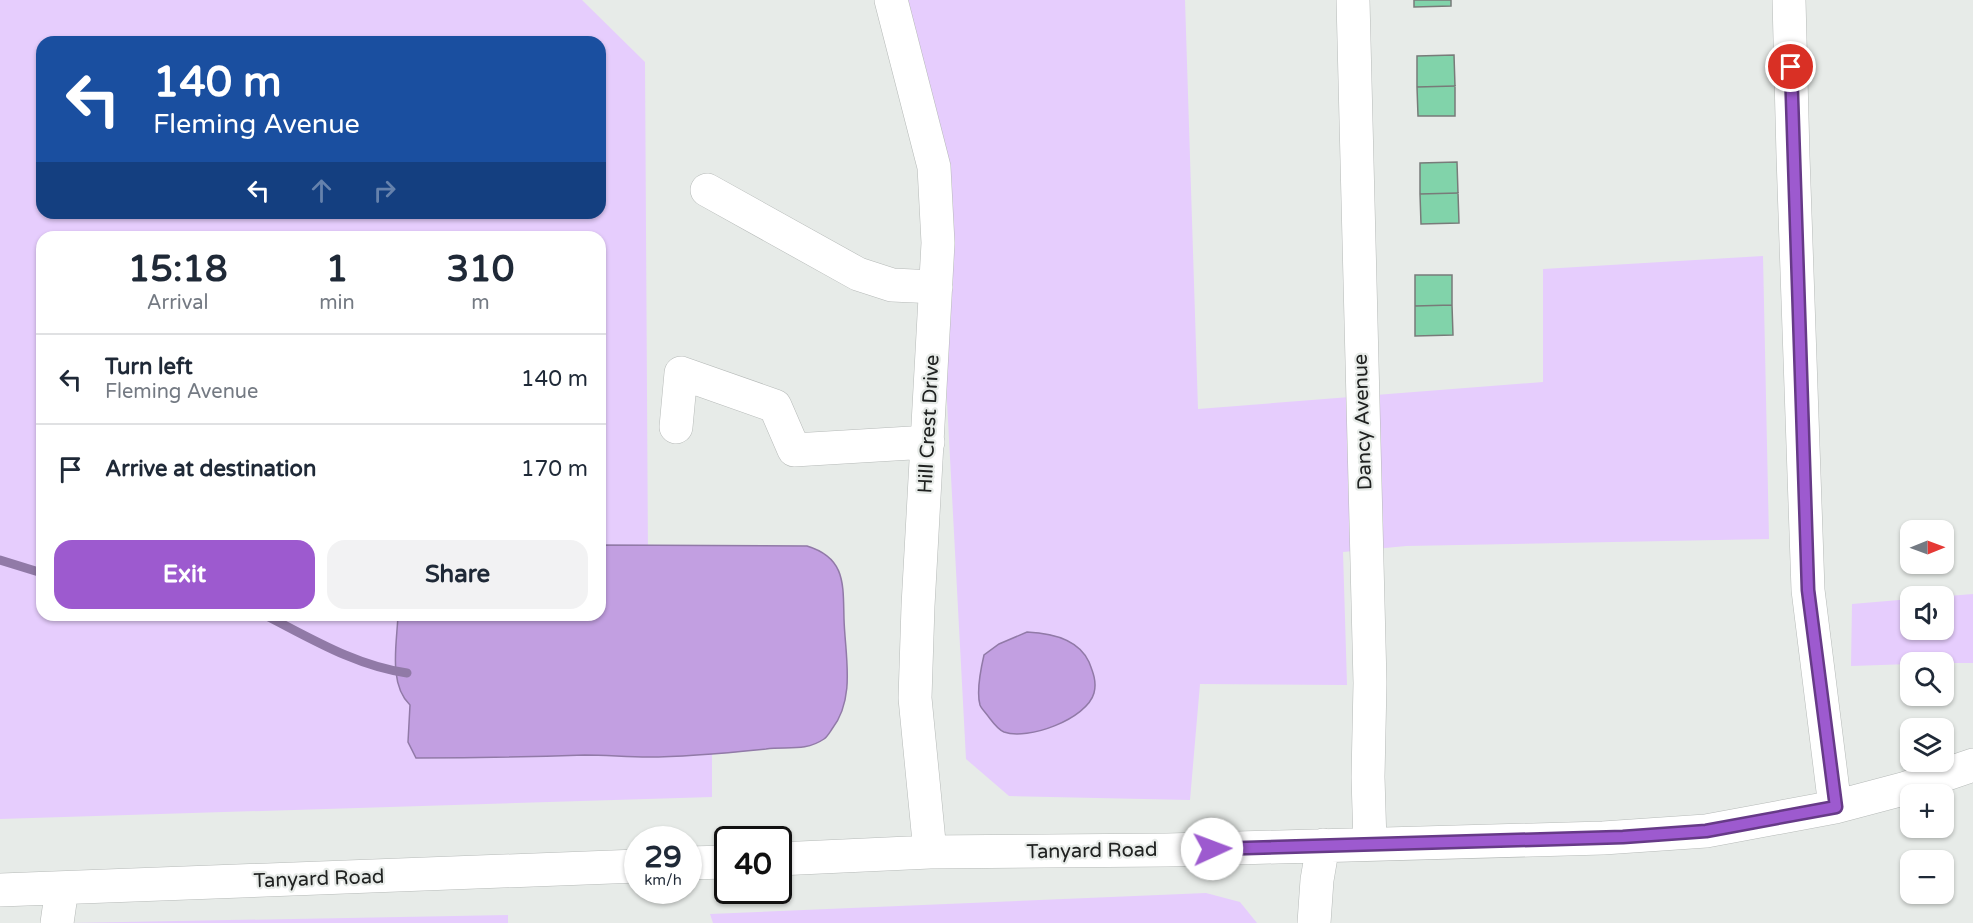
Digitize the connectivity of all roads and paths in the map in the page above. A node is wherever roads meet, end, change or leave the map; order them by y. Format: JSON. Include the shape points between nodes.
{"nodes":[{"id":1,"x":891,"y":0,"type":"edge"},
{"id":2,"x":1353,"y":0,"type":"edge"},
{"id":3,"x":1789,"y":0,"type":"edge"},
{"id":4,"x":707,"y":190,"type":"dead end"},
{"id":5,"x":936,"y":287,"type":"junction"},
{"id":6,"x":676,"y":426,"type":"dead end"},
{"id":7,"x":928,"y":442,"type":"junction"},
{"id":8,"x":1973,"y":765,"type":"edge"},
{"id":9,"x":1836,"y":807,"type":"junction"},
{"id":10,"x":1370,"y":843,"type":"junction"},
{"id":11,"x":1323,"y":845,"type":"junction"},
{"id":12,"x":930,"y":852,"type":"junction"},
{"id":13,"x":792,"y":858,"type":"edge"},
{"id":14,"x":624,"y":867,"type":"edge"},
{"id":15,"x":62,"y":888,"type":"junction"},
{"id":16,"x":0,"y":890,"type":"edge"},
{"id":17,"x":57,"y":923,"type":"edge"},
{"id":18,"x":1314,"y":923,"type":"edge"}],
"edges":[{"from":1,"to":5,"type":"street","name":"Hill Crest Drive","via":[[934,167]]},
{"from":2,"to":10,"type":"street","name":"Dancy Avenue","via":[[1370,683]]},
{"from":3,"to":9,"type":"street","via":[[1808,590]]},
{"from":4,"to":5,"type":"street","via":[[858,274],[892,285]]},
{"from":5,"to":7,"type":"street","name":"Hill Crest Drive"},
{"from":6,"to":7,"type":"street","via":[[681,373],[775,406],[794,450]]},
{"from":7,"to":12,"type":"street","name":"Hill Crest Drive","via":[[915,698]]},
{"from":8,"to":9,"type":"street","name":"Tanyard Road"},
{"from":9,"to":10,"type":"street","name":"Tanyard Road","via":[[1706,831],[1603,838]]},
{"from":10,"to":11,"type":"street","name":"Tanyard Road"},
{"from":11,"to":12,"type":"street","name":"Tanyard Road"},
{"from":11,"to":18,"type":"street"},
{"from":12,"to":13,"type":"street","name":"Tanyard Road"},
{"from":14,"to":15,"type":"street","name":"Tanyard Road"},
{"from":15,"to":16,"type":"street","name":"Tanyard Road"},
{"from":15,"to":17,"type":"street"}]}
